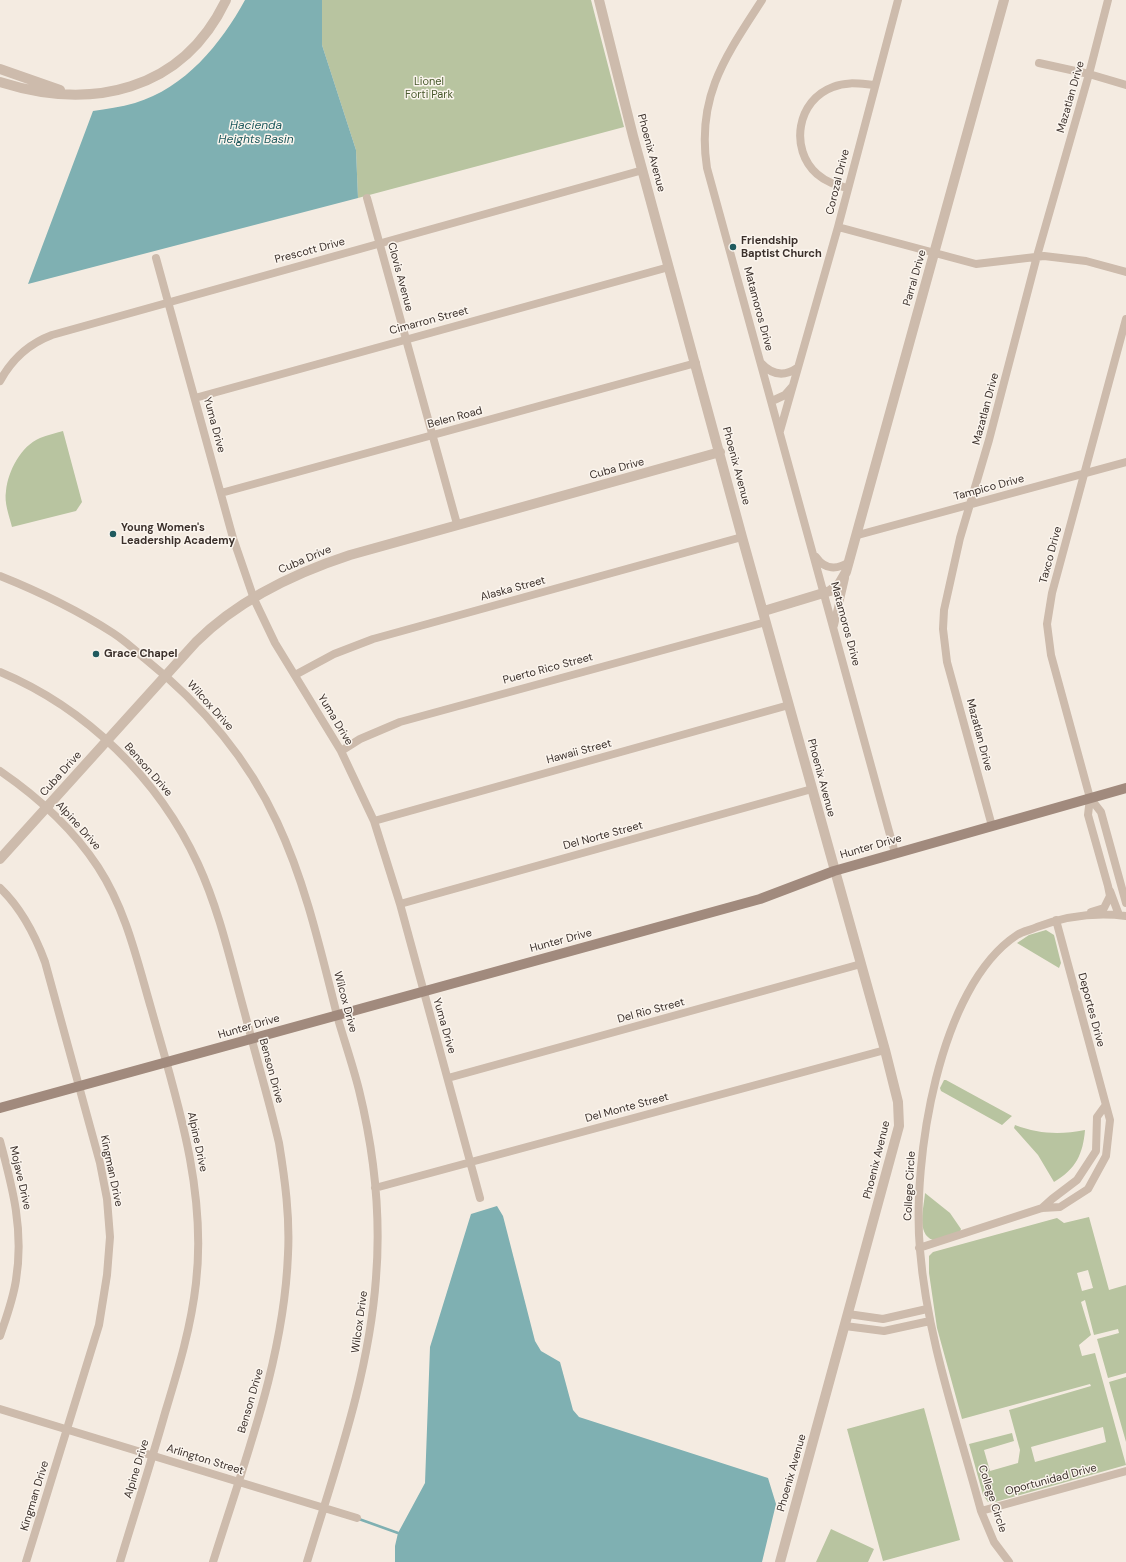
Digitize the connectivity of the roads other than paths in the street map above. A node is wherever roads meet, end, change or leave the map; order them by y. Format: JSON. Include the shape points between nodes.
{"nodes":[{"id":1,"x":226,"y":0,"type":"edge"},
{"id":2,"x":598,"y":0,"type":"edge"},
{"id":3,"x":762,"y":0,"type":"edge"},
{"id":4,"x":898,"y":0,"type":"edge"},
{"id":5,"x":1004,"y":0,"type":"edge"},
{"id":6,"x":1108,"y":0,"type":"edge"},
{"id":7,"x":1039,"y":63,"type":"dead end"},
{"id":8,"x":0,"y":69,"type":"edge"},
{"id":9,"x":1089,"y":74,"type":"junction"},
{"id":10,"x":0,"y":82,"type":"edge"},
{"id":11,"x":27,"y":85,"type":"junction"},
{"id":12,"x":1126,"y":85,"type":"edge"},
{"id":13,"x":875,"y":86,"type":"junction"},
{"id":14,"x":644,"y":170,"type":"junction"},
{"id":15,"x":847,"y":188,"type":"junction"},
{"id":16,"x":367,"y":198,"type":"dead end"},
{"id":17,"x":838,"y":227,"type":"junction"},
{"id":18,"x":380,"y":244,"type":"junction"},
{"id":19,"x":935,"y":253,"type":"junction"},
{"id":20,"x":1037,"y":256,"type":"junction"},
{"id":21,"x":156,"y":258,"type":"dead end"},
{"id":22,"x":669,"y":267,"type":"junction"},
{"id":23,"x":1126,"y":272,"type":"edge"},
{"id":24,"x":168,"y":302,"type":"junction"},
{"id":25,"x":1126,"y":319,"type":"edge"},
{"id":26,"x":406,"y":339,"type":"junction"},
{"id":27,"x":696,"y":363,"type":"junction"},
{"id":28,"x":761,"y":363,"type":"junction"},
{"id":29,"x":798,"y":368,"type":"junction"},
{"id":30,"x":0,"y":381,"type":"edge"},
{"id":31,"x":794,"y":383,"type":"junction"},
{"id":32,"x":195,"y":398,"type":"junction"},
{"id":33,"x":772,"y":401,"type":"junction"},
{"id":34,"x":779,"y":432,"type":"junction"},
{"id":35,"x":432,"y":436,"type":"junction"},
{"id":36,"x":720,"y":452,"type":"junction"},
{"id":37,"x":1126,"y":462,"type":"edge"},
{"id":38,"x":1083,"y":474,"type":"junction"},
{"id":39,"x":221,"y":494,"type":"junction"},
{"id":40,"x":971,"y":504,"type":"junction"},
{"id":41,"x":457,"y":524,"type":"junction"},
{"id":42,"x":858,"y":535,"type":"junction"},
{"id":43,"x":742,"y":537,"type":"junction"},
{"id":44,"x":813,"y":554,"type":"junction"},
{"id":45,"x":848,"y":567,"type":"junction"},
{"id":46,"x":0,"y":576,"type":"edge"},
{"id":47,"x":826,"y":593,"type":"junction"},
{"id":48,"x":254,"y":599,"type":"junction"},
{"id":49,"x":764,"y":611,"type":"junction"},
{"id":50,"x":766,"y":622,"type":"junction"},
{"id":51,"x":834,"y":628,"type":"junction"},
{"id":52,"x":0,"y":672,"type":"edge"},
{"id":53,"x":165,"y":674,"type":"junction"},
{"id":54,"x":295,"y":675,"type":"junction"},
{"id":55,"x":789,"y":705,"type":"junction"},
{"id":56,"x":106,"y":741,"type":"junction"},
{"id":57,"x":341,"y":751,"type":"junction"},
{"id":58,"x":0,"y":771,"type":"edge"},
{"id":59,"x":1126,"y":788,"type":"edge"},
{"id":60,"x":812,"y":790,"type":"junction"},
{"id":61,"x":1090,"y":798,"type":"junction"},
{"id":62,"x":47,"y":808,"type":"junction"},
{"id":63,"x":374,"y":820,"type":"junction"},
{"id":64,"x":992,"y":826,"type":"junction"},
{"id":65,"x":895,"y":852,"type":"junction"},
{"id":66,"x":0,"y":859,"type":"edge"},
{"id":67,"x":834,"y":871,"type":"junction"},
{"id":68,"x":1108,"y":886,"type":"junction"},
{"id":69,"x":0,"y":888,"type":"edge"},
{"id":70,"x":1126,"y":903,"type":"edge"},
{"id":71,"x":400,"y":904,"type":"junction"},
{"id":72,"x":1081,"y":914,"type":"junction"},
{"id":73,"x":1122,"y":915,"type":"edge"},
{"id":74,"x":1056,"y":920,"type":"junction"},
{"id":75,"x":861,"y":964,"type":"junction"},
{"id":76,"x":423,"y":991,"type":"junction"},
{"id":77,"x":338,"y":1015,"type":"junction"},
{"id":78,"x":251,"y":1038,"type":"junction"},
{"id":79,"x":885,"y":1050,"type":"junction"},
{"id":80,"x":166,"y":1062,"type":"junction"},
{"id":81,"x":448,"y":1078,"type":"junction"},
{"id":82,"x":78,"y":1086,"type":"junction"},
{"id":83,"x":1105,"y":1106,"type":"junction"},
{"id":84,"x":0,"y":1108,"type":"edge"},
{"id":85,"x":0,"y":1141,"type":"edge"},
{"id":86,"x":471,"y":1162,"type":"junction"},
{"id":87,"x":376,"y":1188,"type":"junction"},
{"id":88,"x":480,"y":1198,"type":"dead end"},
{"id":89,"x":1042,"y":1208,"type":"junction"},
{"id":90,"x":919,"y":1248,"type":"junction"},
{"id":91,"x":927,"y":1309,"type":"junction"},
{"id":92,"x":848,"y":1314,"type":"junction"},
{"id":93,"x":930,"y":1321,"type":"junction"},
{"id":94,"x":846,"y":1326,"type":"junction"},
{"id":95,"x":0,"y":1336,"type":"edge"},
{"id":96,"x":0,"y":1409,"type":"edge"},
{"id":97,"x":66,"y":1429,"type":"junction"},
{"id":98,"x":153,"y":1456,"type":"junction"},
{"id":99,"x":1126,"y":1471,"type":"edge"},
{"id":100,"x":238,"y":1482,"type":"junction"},
{"id":101,"x":323,"y":1508,"type":"junction"},
{"id":102,"x":981,"y":1511,"type":"junction"},
{"id":103,"x":357,"y":1518,"type":"dead end"},
{"id":104,"x":26,"y":1562,"type":"edge"},
{"id":105,"x":120,"y":1562,"type":"edge"},
{"id":106,"x":213,"y":1562,"type":"edge"},
{"id":107,"x":306,"y":1562,"type":"edge"},
{"id":108,"x":780,"y":1562,"type":"edge"},
{"id":109,"x":1009,"y":1562,"type":"edge"}],
"edges":[{"from":1,"to":11,"type":"street","via":[[199,42],[156,77],[108,93],[74,94]]},
{"from":2,"to":14,"type":"street","name":"Phoenix Avenue"},
{"from":3,"to":28,"type":"street","name":"Matamoros Drive","via":[[714,82],[706,112],[704,138],[707,168]]},
{"from":4,"to":13,"type":"street","name":"Corozal Drive"},
{"from":5,"to":19,"type":"street","name":"Parral Drive"},
{"from":6,"to":9,"type":"street","name":"Mazatlan Drive"},
{"from":7,"to":9,"type":"street"},
{"from":8,"to":11,"type":"street"},
{"from":9,"to":12,"type":"street"},
{"from":9,"to":20,"type":"street","name":"Mazatlan Drive"},
{"from":10,"to":11,"type":"street"},
{"from":13,"to":15,"type":"street","name":"Corozal Drive"},
{"from":13,"to":15,"type":"street","via":[[847,83],[825,90],[807,108],[800,125],[801,147],[812,169],[829,183]]},
{"from":14,"to":18,"type":"street","name":"Prescott Drive"},
{"from":14,"to":22,"type":"street","name":"Phoenix Avenue"},
{"from":15,"to":17,"type":"street","name":"Corozal Drive"},
{"from":16,"to":18,"type":"street","name":"Clovis Avenue"},
{"from":17,"to":19,"type":"street"},
{"from":17,"to":29,"type":"street","name":"Corozal Drive"},
{"from":18,"to":24,"type":"street","name":"Prescott Drive"},
{"from":18,"to":26,"type":"street","name":"Clovis Avenue"},
{"from":19,"to":20,"type":"street","via":[[976,264]]},
{"from":19,"to":42,"type":"street","name":"Parral Drive"},
{"from":20,"to":23,"type":"street","via":[[1086,261]]},
{"from":20,"to":40,"type":"street","name":"Mazatlan Drive"},
{"from":21,"to":24,"type":"street","name":"Yuma Drive"},
{"from":22,"to":26,"type":"street","name":"Cimarron Street"},
{"from":22,"to":27,"type":"street","name":"Phoenix Avenue"},
{"from":24,"to":30,"type":"street","name":"Prescott Drive","via":[[41,339],[19,354]]},
{"from":24,"to":32,"type":"street","name":"Yuma Drive"},
{"from":25,"to":38,"type":"street","name":"Taxco Drive"},
{"from":26,"to":32,"type":"street","name":"Cimarron Street"},
{"from":26,"to":35,"type":"street","name":"Clovis Avenue"},
{"from":27,"to":35,"type":"street","name":"Belen Road"},
{"from":27,"to":36,"type":"street","name":"Phoenix Avenue"},
{"from":28,"to":29,"type":"street","via":[[777,374],[785,374]]},
{"from":28,"to":33,"type":"street","name":"Matamoros Drive"},
{"from":29,"to":31,"type":"street","name":"Corozal Drive"},
{"from":31,"to":33,"type":"street","via":[[785,394]]},
{"from":31,"to":34,"type":"street","name":"Corozal Drive"},
{"from":32,"to":39,"type":"street","name":"Yuma Drive"},
{"from":33,"to":34,"type":"street","name":"Matamoros Drive"},
{"from":34,"to":44,"type":"street","name":"Matamoros Drive"},
{"from":35,"to":39,"type":"street","name":"Belen Road"},
{"from":35,"to":41,"type":"street","name":"Clovis Avenue"},
{"from":36,"to":41,"type":"street","name":"Cuba Drive"},
{"from":36,"to":43,"type":"street","name":"Phoenix Avenue"},
{"from":37,"to":38,"type":"street","name":"Tampico Drive"},
{"from":38,"to":40,"type":"street","name":"Tampico Drive"},
{"from":38,"to":61,"type":"street","name":"Taxco Drive","via":[[1052,593],[1047,624],[1051,655]]},
{"from":39,"to":48,"type":"street","name":"Yuma Drive"},
{"from":40,"to":42,"type":"street","name":"Tampico Drive"},
{"from":40,"to":64,"type":"street","name":"Mazatlan Drive","via":[[946,596],[942,629],[947,662]]},
{"from":41,"to":48,"type":"street","name":"Cuba Drive","via":[[318,566]]},
{"from":42,"to":45,"type":"street","name":"Parral Drive"},
{"from":43,"to":49,"type":"street","name":"Phoenix Avenue"},
{"from":43,"to":54,"type":"street","name":"Alaska Street","via":[[373,639],[334,654]]},
{"from":44,"to":45,"type":"street","via":[[820,563],[829,568]]},
{"from":44,"to":47,"type":"street","name":"Matamoros Drive"},
{"from":45,"to":47,"type":"street","name":"Parral Drive","via":[[839,584]]},
{"from":45,"to":51,"type":"street","name":"Parral Drive"},
{"from":46,"to":53,"type":"street","name":"Wilcox Drive","via":[[62,603],[90,619],[116,635]]},
{"from":47,"to":49,"type":"street"},
{"from":47,"to":51,"type":"street","name":"Matamoros Drive"},
{"from":48,"to":53,"type":"street","name":"Cuba Drive","via":[[206,632]]},
{"from":48,"to":54,"type":"street","name":"Yuma Drive","via":[[269,632]]},
{"from":49,"to":50,"type":"street","name":"Phoenix Avenue"},
{"from":50,"to":55,"type":"street","name":"Phoenix Avenue"},
{"from":50,"to":57,"type":"street","name":"Puerto Rico Street","via":[[400,722],[360,739]]},
{"from":51,"to":65,"type":"street","name":"Matamoros Drive"},
{"from":52,"to":56,"type":"street","name":"Benson Drive","via":[[39,691],[78,717]]},
{"from":53,"to":56,"type":"street","name":"Cuba Drive"},
{"from":53,"to":77,"type":"street","name":"Wilcox Drive","via":[[199,708],[242,761],[276,820],[299,876]]},
{"from":54,"to":57,"type":"street","name":"Yuma Drive"},
{"from":55,"to":60,"type":"street","name":"Phoenix Avenue"},
{"from":55,"to":63,"type":"street","name":"Hawaii Street"},
{"from":56,"to":62,"type":"street","name":"Cuba Drive"},
{"from":56,"to":78,"type":"street","name":"Benson Drive","via":[[131,765],[164,806],[198,864],[219,922]]},
{"from":57,"to":63,"type":"street","name":"Yuma Drive"},
{"from":58,"to":62,"type":"street","name":"Alpine Drive"},
{"from":59,"to":61,"type":"main road","name":"Hunter Drive"},
{"from":60,"to":67,"type":"street","name":"Phoenix Avenue"},
{"from":60,"to":71,"type":"street","name":"Del Norte Street"},
{"from":61,"to":64,"type":"main road","name":"Hunter Drive"},
{"from":61,"to":68,"type":"street","via":[[1088,815]]},
{"from":61,"to":70,"type":"street","via":[[1101,812]]},
{"from":62,"to":66,"type":"street","name":"Cuba Drive"},
{"from":62,"to":80,"type":"street","name":"Alpine Drive","via":[[79,841],[100,869],[114,896],[132,940]]},
{"from":63,"to":71,"type":"street","name":"Yuma Drive"},
{"from":64,"to":65,"type":"main road","name":"Hunter Drive"},
{"from":65,"to":67,"type":"main road","name":"Hunter Drive"},
{"from":67,"to":75,"type":"street","name":"Phoenix Avenue"},
{"from":67,"to":76,"type":"main road","name":"Hunter Drive","via":[[760,899]]},
{"from":68,"to":72,"type":"street","via":[[1110,896],[1104,908]]},
{"from":68,"to":73,"type":"street"},
{"from":69,"to":82,"type":"street","name":"Kingman Drive","via":[[24,919],[40,951]]},
{"from":71,"to":76,"type":"street","name":"Yuma Drive"},
{"from":72,"to":73,"type":"street","name":"College Circle"},
{"from":72,"to":74,"type":"street","name":"College Circle"},
{"from":74,"to":83,"type":"street","name":"Deportes Drive"},
{"from":74,"to":90,"type":"street","name":"College Circle","via":[[1018,935],[991,958],[978,974],[959,1012],[942,1059],[928,1112],[920,1180]]},
{"from":75,"to":79,"type":"street","name":"Phoenix Avenue"},
{"from":75,"to":81,"type":"street","name":"Del Rio Street"},
{"from":76,"to":77,"type":"main road","name":"Hunter Drive"},
{"from":76,"to":81,"type":"street","name":"Yuma Drive"},
{"from":77,"to":78,"type":"main road","name":"Hunter Drive"},
{"from":77,"to":87,"type":"street","name":"Wilcox Drive","via":[[362,1103]]},
{"from":78,"to":80,"type":"main road","name":"Hunter Drive"},
{"from":78,"to":100,"type":"street","name":"Benson Drive","via":[[279,1143],[287,1205],[288,1254],[276,1349]]},
{"from":79,"to":86,"type":"street","name":"Del Monte Street"},
{"from":79,"to":92,"type":"street","name":"Phoenix Avenue","via":[[898,1102],[899,1126]]},
{"from":80,"to":82,"type":"main road","name":"Hunter Drive"},
{"from":80,"to":98,"type":"street","name":"Alpine Drive","via":[[189,1152],[198,1214],[198,1261],[188,1336]]},
{"from":81,"to":86,"type":"street","name":"Yuma Drive"},
{"from":82,"to":84,"type":"main road","name":"Hunter Drive"},
{"from":82,"to":97,"type":"street","name":"Kingman Drive","via":[[104,1180],[110,1237],[99,1325]]},
{"from":83,"to":89,"type":"street","name":"Deportes Drive","via":[[1097,1117],[1096,1152],[1077,1180]]},
{"from":83,"to":89,"type":"street","name":"Deportes Drive","via":[[1110,1120],[1106,1156],[1088,1189],[1060,1207]]},
{"from":85,"to":95,"type":"street","name":"Mojave Drive","via":[[16,1205],[18,1242],[16,1280]]},
{"from":86,"to":87,"type":"street","name":"Del Monte Street"},
{"from":86,"to":88,"type":"street","name":"Yuma Drive"},
{"from":87,"to":101,"type":"street","name":"Wilcox Drive","via":[[378,1258],[370,1334],[352,1415]]},
{"from":89,"to":90,"type":"street","name":"Deportes Drive"},
{"from":90,"to":91,"type":"street","name":"College Circle"},
{"from":91,"to":92,"type":"street","via":[[883,1319]]},
{"from":91,"to":93,"type":"street","name":"College Circle"},
{"from":92,"to":94,"type":"street","name":"Phoenix Avenue"},
{"from":93,"to":94,"type":"street","via":[[884,1331]]},
{"from":93,"to":102,"type":"street","name":"College Circle"},
{"from":94,"to":108,"type":"street","name":"Phoenix Avenue"},
{"from":96,"to":97,"type":"street","name":"Arlington Street"},
{"from":97,"to":98,"type":"street","name":"Arlington Street"},
{"from":97,"to":104,"type":"street","name":"Kingman Drive"},
{"from":98,"to":100,"type":"street","name":"Arlington Street"},
{"from":98,"to":105,"type":"street","name":"Alpine Drive"},
{"from":99,"to":102,"type":"street","name":"Oportunidad Drive"},
{"from":100,"to":101,"type":"street","name":"Arlington Street"},
{"from":100,"to":106,"type":"street","name":"Benson Drive"},
{"from":101,"to":103,"type":"street","name":"Arlington Street"},
{"from":101,"to":107,"type":"street","name":"Wilcox Drive"},
{"from":102,"to":109,"type":"street","name":"College Circle","via":[[994,1542]]}]}
